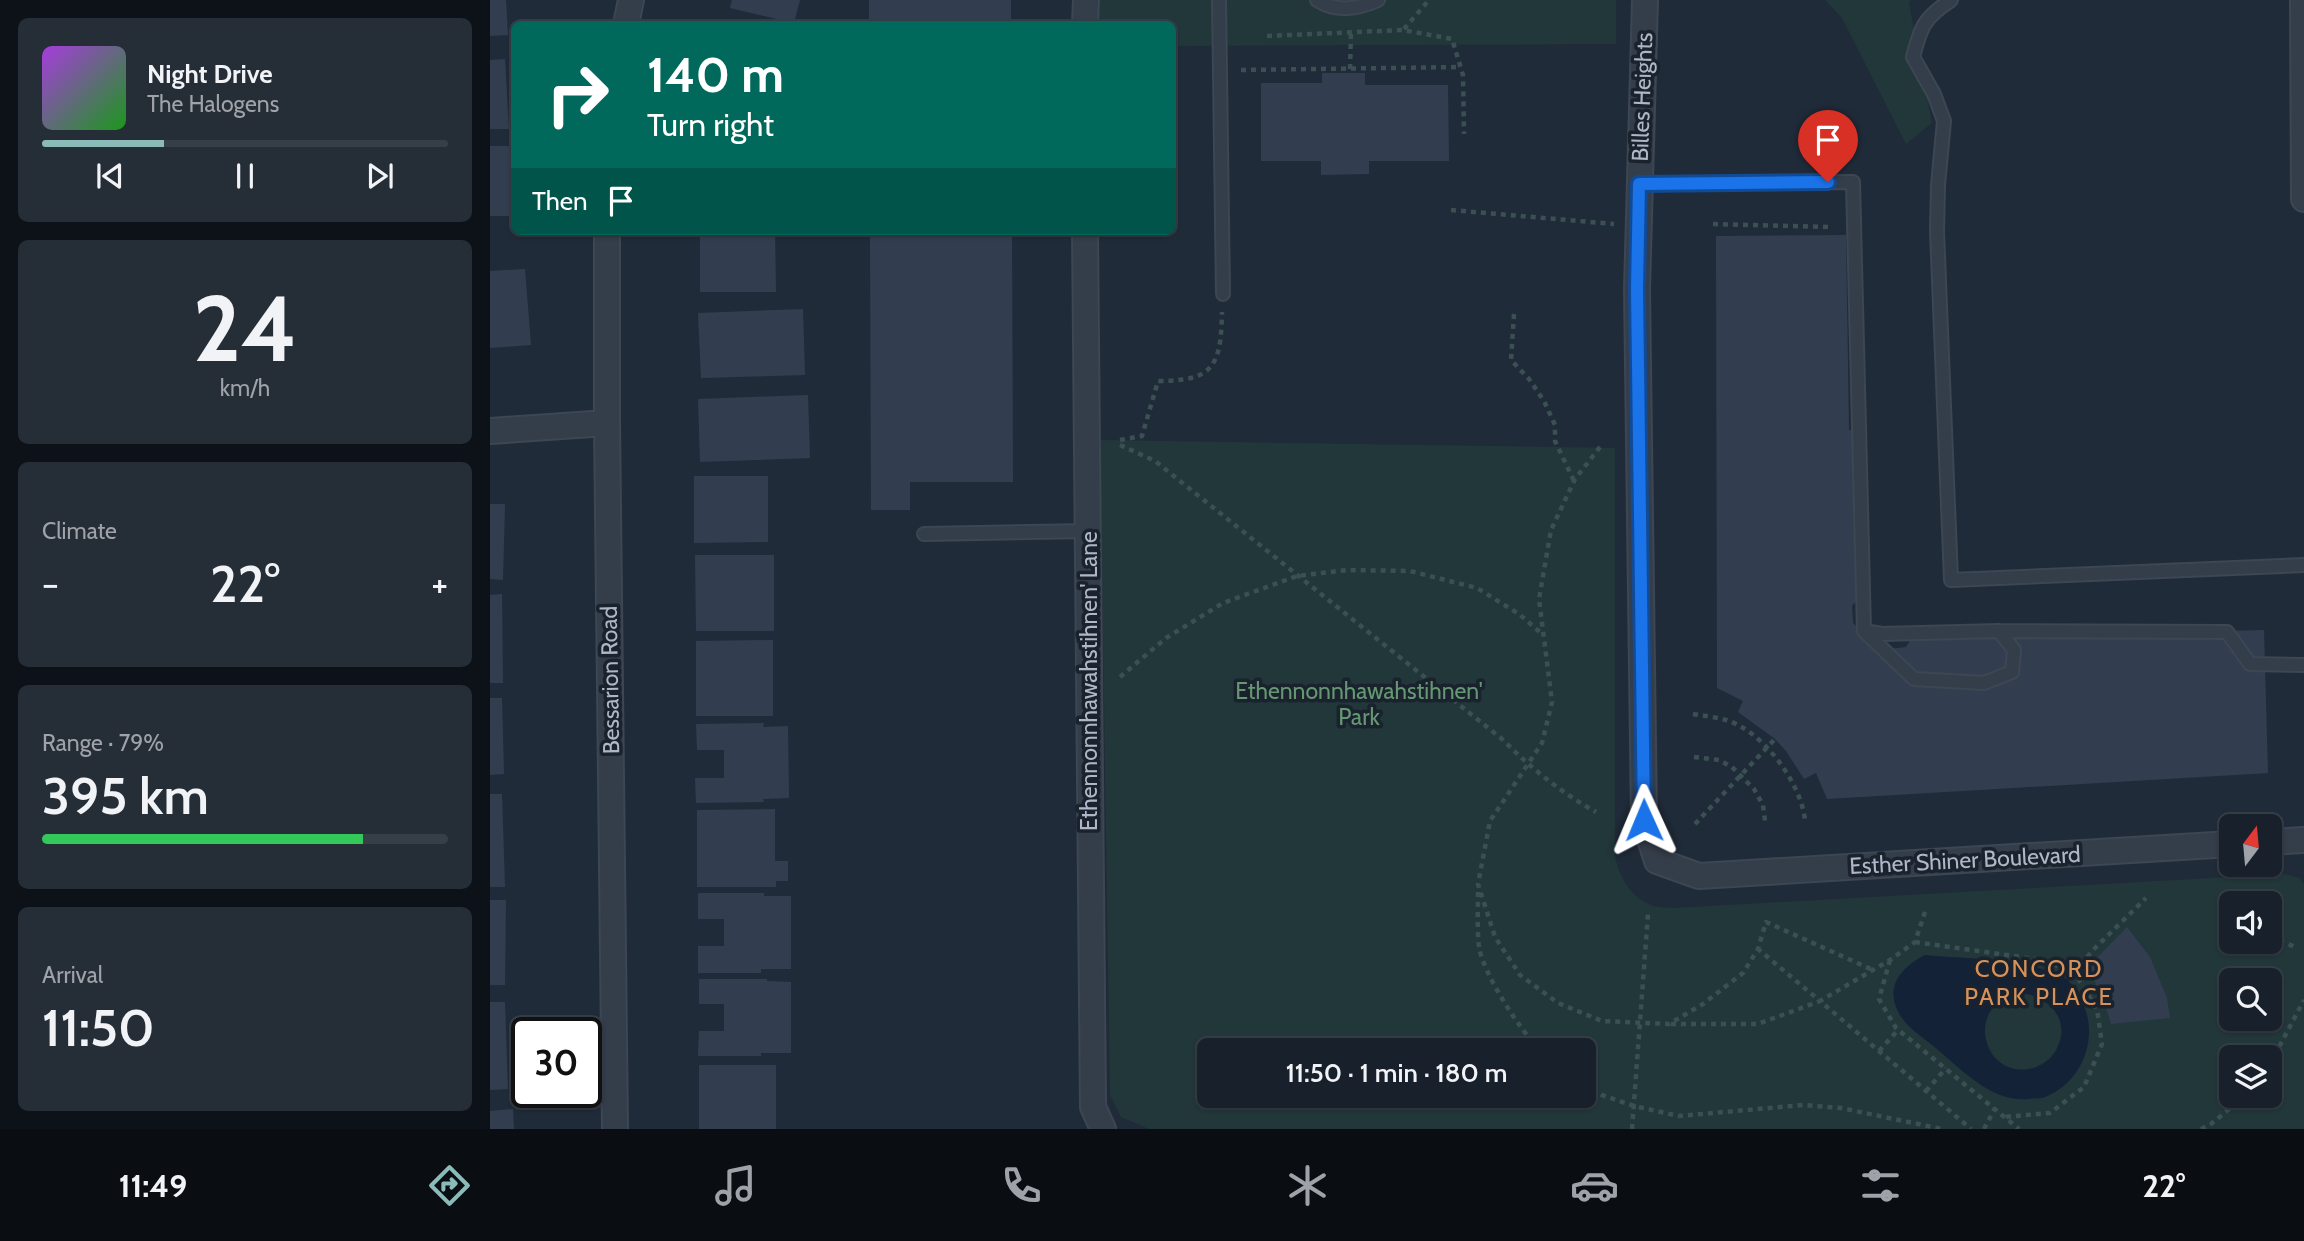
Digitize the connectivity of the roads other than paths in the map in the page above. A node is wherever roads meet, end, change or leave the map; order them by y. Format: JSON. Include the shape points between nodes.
{"nodes":[{"id":1,"x":631,"y":0,"type":"edge"},
{"id":2,"x":1086,"y":0,"type":"edge"},
{"id":3,"x":1219,"y":0,"type":"edge"},
{"id":4,"x":1317,"y":0,"type":"edge"},
{"id":5,"x":1378,"y":0,"type":"edge"},
{"id":6,"x":1645,"y":0,"type":"edge"},
{"id":7,"x":1951,"y":0,"type":"edge"},
{"id":8,"x":2303,"y":0,"type":"edge"},
{"id":9,"x":627,"y":21,"type":"edge"},
{"id":10,"x":1086,"y":21,"type":"edge"},
{"id":11,"x":1639,"y":184,"type":"junction"},
{"id":12,"x":2304,"y":199,"type":"edge"},
{"id":13,"x":607,"y":235,"type":"edge"},
{"id":14,"x":1085,"y":235,"type":"edge"},
{"id":15,"x":1223,"y":294,"type":"road end"},
{"id":16,"x":607,"y":423,"type":"junction"},
{"id":17,"x":490,"y":431,"type":"edge"},
{"id":18,"x":1088,"y":531,"type":"junction"},
{"id":19,"x":924,"y":534,"type":"dead end"},
{"id":20,"x":2304,"y":565,"type":"edge"},
{"id":21,"x":1864,"y":631,"type":"junction"},
{"id":22,"x":1999,"y":631,"type":"junction"},
{"id":23,"x":2304,"y":665,"type":"edge"},
{"id":24,"x":2304,"y":840,"type":"edge"},
{"id":25,"x":2282,"y":841,"type":"edge"},
{"id":26,"x":2219,"y":845,"type":"edge"},
{"id":27,"x":1699,"y":876,"type":"joint"},
{"id":28,"x":615,"y":1129,"type":"edge"},
{"id":29,"x":1103,"y":1129,"type":"edge"}],
"edges":[{"from":1,"to":9,"type":"street"},
{"from":2,"to":10,"type":"street"},
{"from":3,"to":15,"type":"lane"},
{"from":4,"to":5,"type":"lane","via":[[1343,9]]},
{"from":6,"to":11,"type":"street","name":"Billes Heights"},
{"from":7,"to":20,"type":"lane","via":[[1921,28],[1913,57],[1944,121],[1937,231],[1951,580]]},
{"from":8,"to":12,"type":"street"},
{"from":11,"to":21,"type":"lane","via":[[1853,181]]},
{"from":11,"to":27,"type":"street","name":"Billes Heights","via":[[1644,820],[1657,861]]},
{"from":13,"to":16,"type":"street","name":"Bessarion Road"},
{"from":14,"to":18,"type":"street","name":"Ethennonnhawahstihnen' Lane"},
{"from":16,"to":17,"type":"street"},
{"from":16,"to":28,"type":"street","name":"Bessarion Road"},
{"from":18,"to":19,"type":"lane"},
{"from":18,"to":29,"type":"street","name":"Ethennonnhawahstihnen' Lane","via":[[1093,1107]]},
{"from":21,"to":22,"type":"lane"},
{"from":21,"to":22,"type":"lane","via":[[1914,679],[1984,683],[2012,672],[2014,650]]},
{"from":22,"to":23,"type":"lane","via":[[2227,632],[2250,664]]},
{"from":24,"to":25,"type":"street"},
{"from":26,"to":27,"type":"street","name":"Esther Shiner Boulevard"}]}
